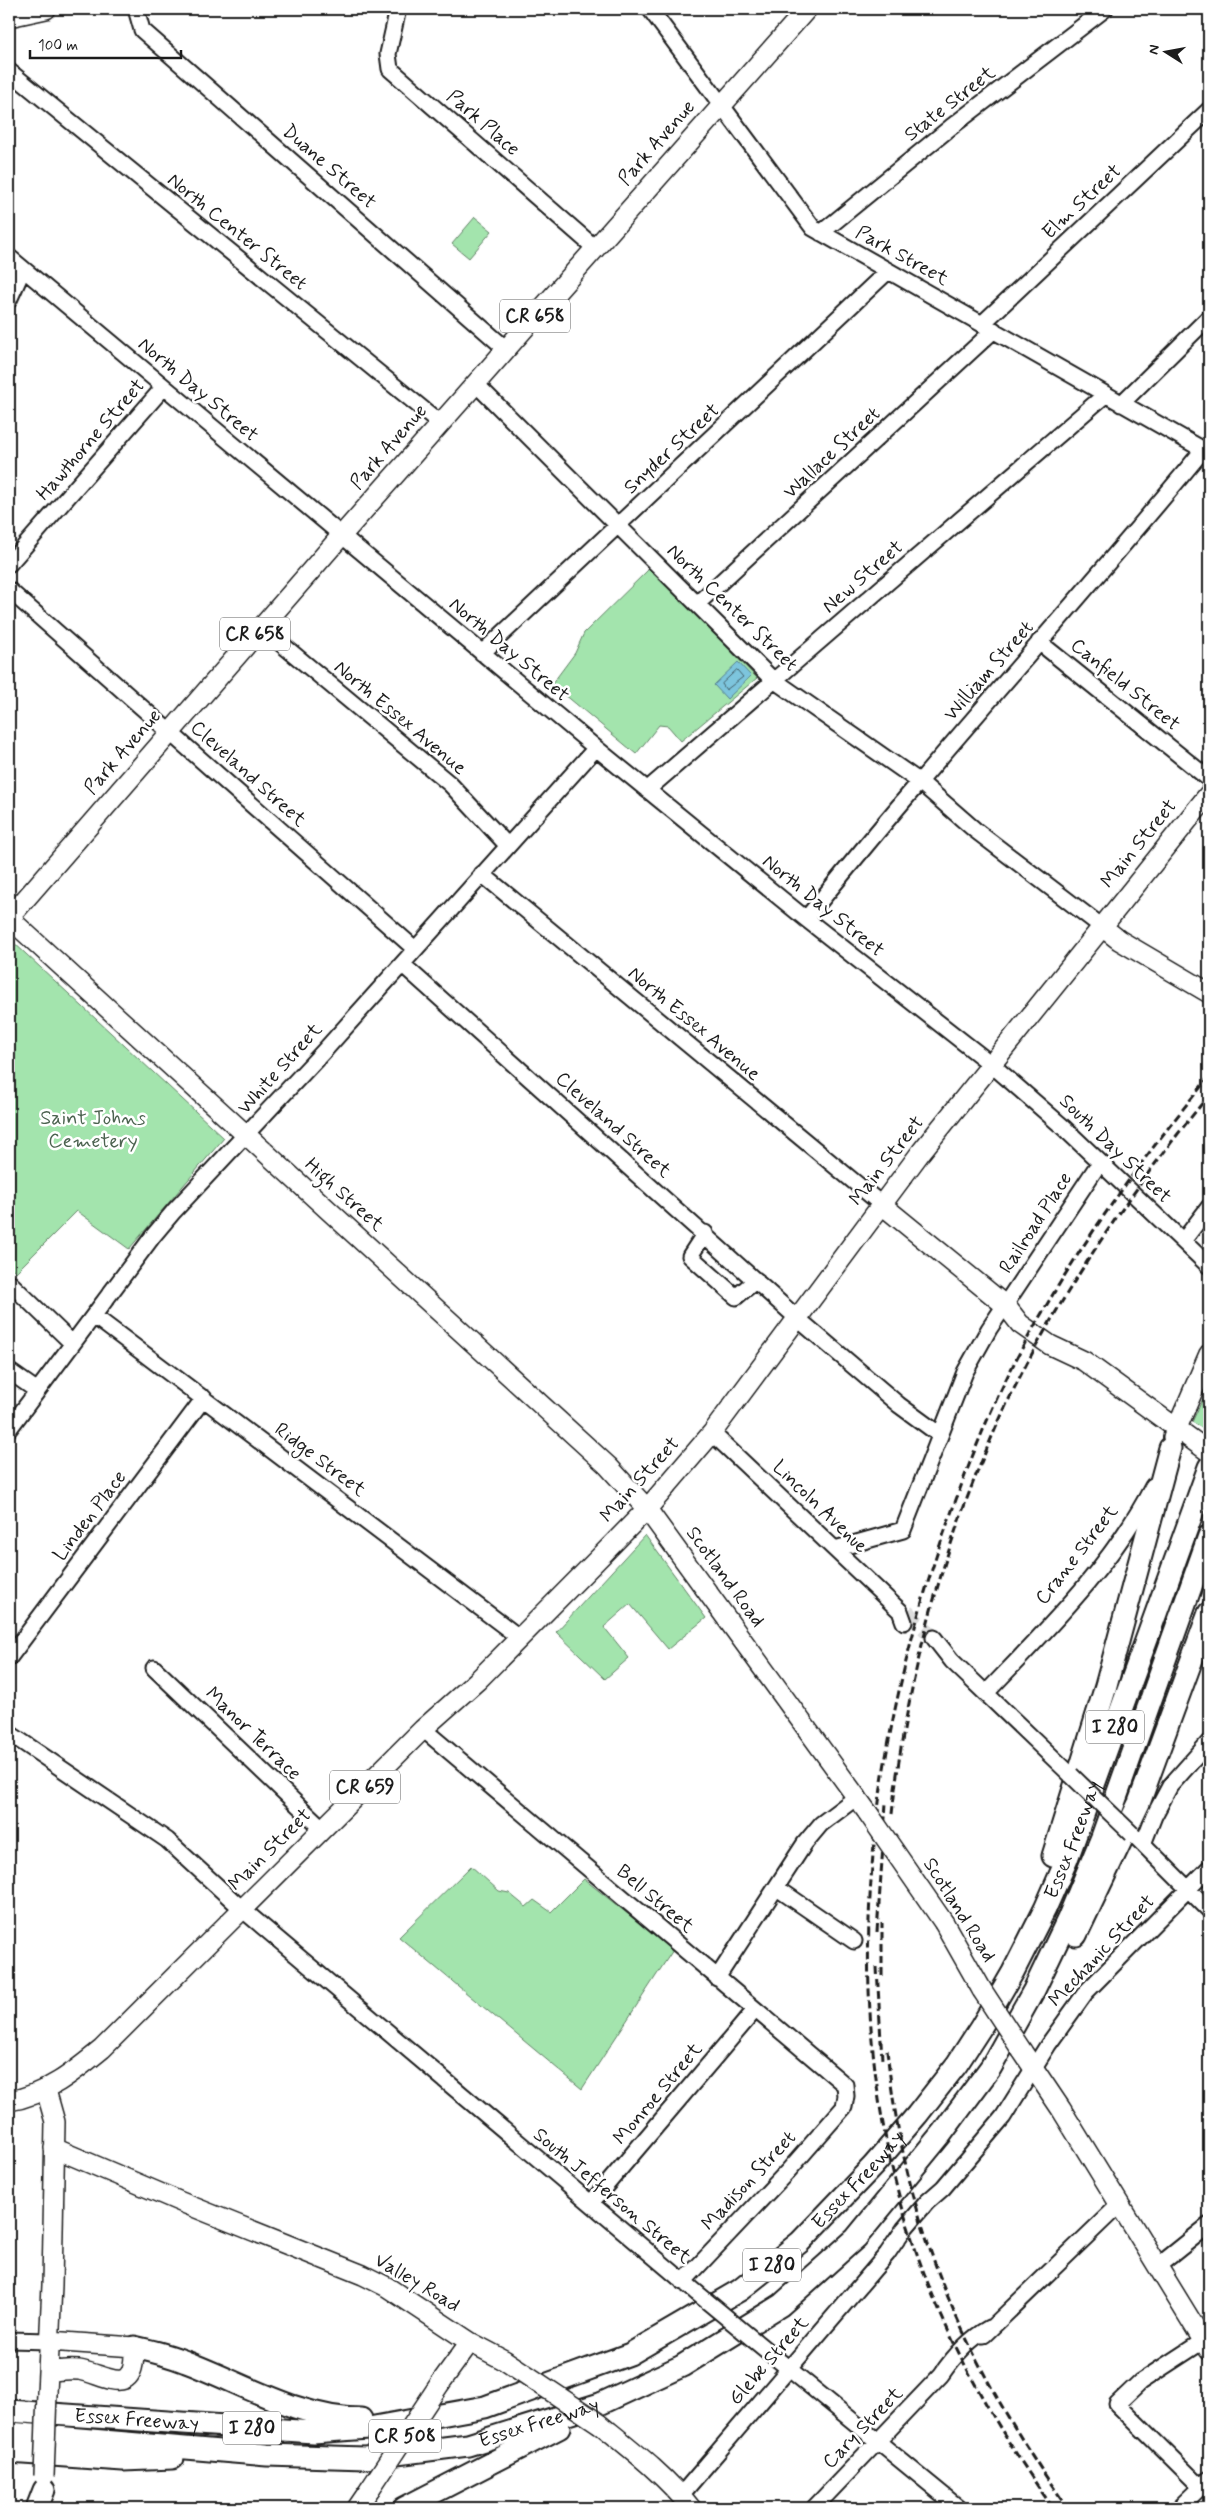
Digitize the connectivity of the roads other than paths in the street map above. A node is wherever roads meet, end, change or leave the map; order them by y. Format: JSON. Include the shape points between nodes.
{"nodes":[{"id":1,"x":46,"y":9,"type":"edge"},
{"id":2,"x":136,"y":9,"type":"edge"},
{"id":3,"x":398,"y":9,"type":"edge"},
{"id":4,"x":650,"y":9,"type":"edge"},
{"id":5,"x":807,"y":9,"type":"edge"},
{"id":6,"x":1105,"y":9,"type":"edge"},
{"id":7,"x":9,"y":17,"type":"edge"},
{"id":8,"x":9,"y":71,"type":"edge"},
{"id":9,"x":721,"y":104,"type":"junction"},
{"id":10,"x":1209,"y":110,"type":"edge"},
{"id":11,"x":821,"y":233,"type":"junction"},
{"id":12,"x":595,"y":248,"type":"junction"},
{"id":13,"x":9,"y":257,"type":"edge"},
{"id":14,"x":23,"y":269,"type":"junction"},
{"id":15,"x":888,"y":271,"type":"junction"},
{"id":16,"x":9,"y":300,"type":"edge"},
{"id":17,"x":1209,"y":317,"type":"edge"},
{"id":18,"x":988,"y":327,"type":"junction"},
{"id":19,"x":506,"y":349,"type":"junction"},
{"id":20,"x":475,"y":383,"type":"junction"},
{"id":21,"x":163,"y":388,"type":"junction"},
{"id":22,"x":1105,"y":395,"type":"junction"},
{"id":23,"x":1121,"y":404,"type":"junction"},
{"id":24,"x":440,"y":423,"type":"junction"},
{"id":25,"x":1206,"y":451,"type":"edge"},
{"id":26,"x":619,"y":526,"type":"junction"},
{"id":27,"x":341,"y":536,"type":"junction"},
{"id":28,"x":9,"y":564,"type":"edge"},
{"id":29,"x":9,"y":590,"type":"edge"},
{"id":30,"x":697,"y":604,"type":"junction"},
{"id":31,"x":261,"y":627,"type":"junction"},
{"id":32,"x":1039,"y":642,"type":"junction"},
{"id":33,"x":482,"y":653,"type":"junction"},
{"id":34,"x":774,"y":680,"type":"junction"},
{"id":35,"x":171,"y":732,"type":"junction"},
{"id":36,"x":596,"y":748,"type":"junction"},
{"id":37,"x":1209,"y":778,"type":"edge"},
{"id":38,"x":920,"y":782,"type":"junction"},
{"id":39,"x":647,"y":790,"type":"junction"},
{"id":40,"x":1209,"y":794,"type":"edge"},
{"id":41,"x":508,"y":846,"type":"junction"},
{"id":42,"x":482,"y":874,"type":"junction"},
{"id":43,"x":9,"y":918,"type":"edge"},
{"id":44,"x":806,"y":919,"type":"junction"},
{"id":45,"x":1101,"y":926,"type":"junction"},
{"id":46,"x":415,"y":949,"type":"junction"},
{"id":47,"x":402,"y":964,"type":"junction"},
{"id":48,"x":1209,"y":993,"type":"edge"},
{"id":49,"x":991,"y":1064,"type":"junction"},
{"id":50,"x":246,"y":1136,"type":"junction"},
{"id":51,"x":1100,"y":1162,"type":"junction"},
{"id":52,"x":881,"y":1204,"type":"junction"},
{"id":53,"x":1209,"y":1207,"type":"edge"},
{"id":54,"x":705,"y":1234,"type":"junction"},
{"id":55,"x":1183,"y":1241,"type":"junction"},
{"id":56,"x":1209,"y":1266,"type":"edge"},
{"id":57,"x":756,"y":1280,"type":"junction"},
{"id":58,"x":9,"y":1282,"type":"edge"},
{"id":59,"x":1006,"y":1306,"type":"junction"},
{"id":60,"x":94,"y":1316,"type":"junction"},
{"id":61,"x":797,"y":1318,"type":"junction"},
{"id":62,"x":72,"y":1344,"type":"junction"},
{"id":63,"x":1209,"y":1354,"type":"edge"},
{"id":64,"x":9,"y":1372,"type":"edge"},
{"id":65,"x":36,"y":1390,"type":"junction"},
{"id":66,"x":204,"y":1398,"type":"junction"},
{"id":67,"x":1176,"y":1426,"type":"junction"},
{"id":68,"x":9,"y":1429,"type":"edge"},
{"id":69,"x":712,"y":1433,"type":"junction"},
{"id":70,"x":940,"y":1435,"type":"junction"},
{"id":71,"x":1170,"y":1448,"type":"junction"},
{"id":72,"x":1204,"y":1448,"type":"edge"},
{"id":73,"x":1209,"y":1467,"type":"edge"},
{"id":74,"x":647,"y":1509,"type":"junction"},
{"id":75,"x":1209,"y":1536,"type":"edge"},
{"id":76,"x":835,"y":1548,"type":"junction"},
{"id":77,"x":1209,"y":1613,"type":"edge"},
{"id":78,"x":904,"y":1615,"type":"tunnel mouth"},
{"id":79,"x":520,"y":1638,"type":"junction"},
{"id":80,"x":932,"y":1642,"type":"tunnel mouth"},
{"id":81,"x":9,"y":1658,"type":"edge"},
{"id":82,"x":154,"y":1668,"type":"dead end"},
{"id":83,"x":986,"y":1694,"type":"junction"},
{"id":84,"x":423,"y":1730,"type":"junction"},
{"id":85,"x":9,"y":1733,"type":"edge"},
{"id":86,"x":1209,"y":1742,"type":"edge"},
{"id":87,"x":858,"y":1796,"type":"junction"},
{"id":88,"x":323,"y":1828,"type":"junction"},
{"id":89,"x":1137,"y":1839,"type":"junction"},
{"id":90,"x":1209,"y":1868,"type":"edge"},
{"id":91,"x":776,"y":1888,"type":"junction"},
{"id":92,"x":1190,"y":1888,"type":"junction"},
{"id":93,"x":242,"y":1909,"type":"junction"},
{"id":94,"x":1209,"y":1910,"type":"edge"},
{"id":95,"x":854,"y":1941,"type":"dead end"},
{"id":96,"x":1013,"y":1972,"type":"junction"},
{"id":97,"x":717,"y":1978,"type":"junction"},
{"id":98,"x":755,"y":2010,"type":"junction"},
{"id":99,"x":990,"y":2067,"type":"junction"},
{"id":100,"x":1034,"y":2069,"type":"junction"},
{"id":101,"x":46,"y":2090,"type":"junction"},
{"id":102,"x":9,"y":2101,"type":"edge"},
{"id":103,"x":844,"y":2106,"type":"joint"},
{"id":104,"x":54,"y":2148,"type":"junction"},
{"id":105,"x":590,"y":2203,"type":"junction"},
{"id":106,"x":1120,"y":2204,"type":"junction"},
{"id":107,"x":1209,"y":2225,"type":"edge"},
{"id":108,"x":1158,"y":2266,"type":"junction"},
{"id":109,"x":683,"y":2282,"type":"junction"},
{"id":110,"x":9,"y":2340,"type":"edge"},
{"id":111,"x":49,"y":2341,"type":"junction"},
{"id":112,"x":470,"y":2342,"type":"junction"},
{"id":113,"x":1206,"y":2345,"type":"edge"},
{"id":114,"x":134,"y":2347,"type":"junction"},
{"id":115,"x":790,"y":2368,"type":"junction"},
{"id":116,"x":48,"y":2372,"type":"junction"},
{"id":117,"x":9,"y":2410,"type":"edge"},
{"id":118,"x":600,"y":2414,"type":"junction"},
{"id":119,"x":426,"y":2419,"type":"junction"},
{"id":120,"x":9,"y":2433,"type":"edge"},
{"id":121,"x":877,"y":2441,"type":"junction"},
{"id":122,"x":9,"y":2452,"type":"edge"},
{"id":123,"x":267,"y":2455,"type":"junction"},
{"id":124,"x":1205,"y":2483,"type":"edge"},
{"id":125,"x":42,"y":2496,"type":"edge"},
{"id":126,"x":686,"y":2502,"type":"edge"},
{"id":127,"x":357,"y":2508,"type":"edge"},
{"id":128,"x":404,"y":2508,"type":"edge"},
{"id":129,"x":814,"y":2508,"type":"edge"},
{"id":130,"x":959,"y":2508,"type":"edge"},
{"id":131,"x":1179,"y":2508,"type":"edge"}],
"edges":[{"from":1,"to":7,"type":"main road"},
{"from":2,"to":19,"type":"street","name":"Duane Street","via":[[142,30]]},
{"from":3,"to":12,"type":"street","name":"Park Place","via":[[388,54],[390,69]]},
{"from":4,"to":9,"type":"street","name":"Park Street"},
{"from":5,"to":9,"type":"main road","name":"Park Avenue","number":"CR 658"},
{"from":6,"to":11,"type":"street","name":"State Street","via":[[951,127]]},
{"from":8,"to":24,"type":"street","name":"North Center Street"},
{"from":9,"to":11,"type":"street","name":"Park Street","via":[[813,228]]},
{"from":9,"to":12,"type":"main road","name":"Park Avenue","number":"CR 658"},
{"from":10,"to":18,"type":"street","name":"Elm Street"},
{"from":11,"to":15,"type":"street","name":"Park Street"},
{"from":12,"to":19,"type":"main road","name":"Park Avenue","number":"CR 658"},
{"from":13,"to":14,"type":"street","name":"North Day Street"},
{"from":14,"to":16,"type":"street"},
{"from":14,"to":21,"type":"street","name":"North Day Street"},
{"from":15,"to":18,"type":"street","name":"Park Street"},
{"from":15,"to":26,"type":"street","name":"Snyder Street"},
{"from":17,"to":23,"type":"street"},
{"from":18,"to":22,"type":"street","name":"Park Street"},
{"from":18,"to":30,"type":"street","name":"Wallace Street"},
{"from":19,"to":20,"type":"main road","name":"Park Avenue","number":"CR 658"},
{"from":20,"to":24,"type":"main road","name":"Park Avenue","number":"CR 658"},
{"from":20,"to":26,"type":"street","name":"North Center Street"},
{"from":21,"to":27,"type":"street","name":"North Day Street"},
{"from":21,"to":28,"type":"street","name":"Hawthorne Street"},
{"from":22,"to":23,"type":"street","name":"Park Street"},
{"from":22,"to":34,"type":"street","name":"New Street"},
{"from":23,"to":25,"type":"street","name":"Park Street"},
{"from":24,"to":27,"type":"main road","name":"Park Avenue","number":"CR 658"},
{"from":25,"to":32,"type":"street","name":"William Street"},
{"from":26,"to":30,"type":"street","name":"North Center Street"},
{"from":26,"to":33,"type":"street","name":"Snyder Street"},
{"from":27,"to":31,"type":"main road","name":"Park Avenue","number":"CR 658"},
{"from":27,"to":33,"type":"street","name":"North Day Street"},
{"from":29,"to":35,"type":"street","name":"Cleveland Street"},
{"from":30,"to":34,"type":"street","name":"North Center Street"},
{"from":31,"to":35,"type":"main road","name":"Park Avenue","number":"CR 658"},
{"from":31,"to":41,"type":"street","name":"North Essex Avenue","via":[[450,784]]},
{"from":32,"to":37,"type":"street","name":"Canfield Street"},
{"from":32,"to":38,"type":"street","name":"William Street"},
{"from":33,"to":36,"type":"street","name":"North Day Street"},
{"from":34,"to":38,"type":"street","name":"North Center Street"},
{"from":34,"to":39,"type":"street","name":"New Street"},
{"from":35,"to":43,"type":"main road","name":"Park Avenue","number":"CR 658"},
{"from":35,"to":46,"type":"street","name":"Cleveland Street"},
{"from":36,"to":39,"type":"street","name":"North Day Street"},
{"from":36,"to":41,"type":"street","name":"White Street"},
{"from":38,"to":44,"type":"street","name":"William Street"},
{"from":38,"to":45,"type":"street","name":"North Center Street","via":[[975,830]]},
{"from":39,"to":44,"type":"street","name":"North Day Street"},
{"from":40,"to":45,"type":"main road","name":"Main Street"},
{"from":41,"to":42,"type":"street","name":"White Street"},
{"from":42,"to":46,"type":"street","name":"White Street"},
{"from":42,"to":52,"type":"street","name":"North Essex Avenue"},
{"from":43,"to":50,"type":"main road","name":"High Street"},
{"from":44,"to":49,"type":"street","name":"North Day Street"},
{"from":45,"to":48,"type":"main road"},
{"from":45,"to":49,"type":"main road","name":"Main Street"},
{"from":46,"to":47,"type":"street","name":"White Street"},
{"from":47,"to":50,"type":"street","name":"White Street"},
{"from":47,"to":54,"type":"street","name":"Cleveland Street"},
{"from":49,"to":51,"type":"street","name":"South Day Street"},
{"from":49,"to":52,"type":"main road","name":"Main Street"},
{"from":50,"to":60,"type":"street","name":"White Street","via":[[153,1236]]},
{"from":50,"to":74,"type":"main road","name":"High Street","via":[[608,1466]]},
{"from":51,"to":55,"type":"street","name":"South Day Street"},
{"from":51,"to":59,"type":"street","name":"Railroad Place"},
{"from":52,"to":59,"type":"main road"},
{"from":52,"to":61,"type":"main road","name":"Main Street"},
{"from":53,"to":55,"type":"street"},
{"from":54,"to":57,"type":"street","name":"Cleveland Street"},
{"from":54,"to":57,"type":"street","via":[[690,1256],[736,1297]]},
{"from":55,"to":56,"type":"street","name":"South Day Street"},
{"from":57,"to":61,"type":"street","name":"Cleveland Street"},
{"from":58,"to":62,"type":"street"},
{"from":59,"to":67,"type":"main road","via":[[1020,1324],[1050,1345],[1071,1353]]},
{"from":59,"to":70,"type":"street","name":"Railroad Place","via":[[965,1372]]},
{"from":60,"to":62,"type":"street","name":"White Street"},
{"from":60,"to":66,"type":"street","name":"Ridge Street"},
{"from":61,"to":69,"type":"main road","name":"Main Street"},
{"from":61,"to":70,"type":"street","name":"Cleveland Street","via":[[899,1405]]},
{"from":62,"to":65,"type":"street","name":"White Street"},
{"from":63,"to":67,"type":"main road","name":"Crane Street"},
{"from":64,"to":65,"type":"street"},
{"from":65,"to":68,"type":"street","name":"White Street"},
{"from":66,"to":79,"type":"street","name":"Ridge Street"},
{"from":66,"to":81,"type":"street","name":"Linden Place"},
{"from":67,"to":71,"type":"main road","name":"Crane Street"},
{"from":67,"to":72,"type":"main road"},
{"from":69,"to":74,"type":"main road","name":"Main Street"},
{"from":69,"to":76,"type":"street","name":"Lincoln Avenue"},
{"from":70,"to":76,"type":"street","name":"Railroad Place","via":[[903,1530]]},
{"from":71,"to":83,"type":"street","name":"Crane Street","via":[[1144,1504],[1103,1564],[1079,1595]]},
{"from":71,"to":96,"type":"highway","via":[[1106,1686]]},
{"from":73,"to":96,"type":"highway","name":"Essex Freeway","number":"I 280","via":[[1067,1859]]},
{"from":74,"to":79,"type":"main road","name":"Main Street","number":"CR 659"},
{"from":74,"to":87,"type":"main road","name":"Scotland Road"},
{"from":75,"to":99,"type":"highway","name":"Essex Freeway","number":"I 280","via":[[1102,1837],[1072,1910],[1034,1990]]},
{"from":76,"to":78,"type":"street","name":"Lincoln Avenue"},
{"from":77,"to":99,"type":"highway","via":[[1139,1803],[1071,1946],[1062,1964]]},
{"from":79,"to":84,"type":"main road","name":"Main Street","number":"CR 659"},
{"from":80,"to":83,"type":"street"},
{"from":82,"to":88,"type":"street","name":"Manor Terrace"},
{"from":83,"to":89,"type":"street","bridge":true},
{"from":84,"to":88,"type":"main road","name":"Main Street","number":"CR 659"},
{"from":84,"to":97,"type":"street","name":"Bell Street"},
{"from":85,"to":93,"type":"street","name":"South Jefferson Street","via":[[167,1840]]},
{"from":86,"to":89,"type":"street","via":[[1170,1786]]},
{"from":87,"to":91,"type":"street","via":[[821,1824],[804,1843]]},
{"from":87,"to":100,"type":"main road","name":"Scotland Road","bridge":true,"via":[[944,1923],[982,1990]]},
{"from":88,"to":93,"type":"main road","name":"Main Street","number":"CR 659"},
{"from":89,"to":92,"type":"street"},
{"from":90,"to":92,"type":"street","name":"Mechanic Street"},
{"from":91,"to":95,"type":"street"},
{"from":91,"to":97,"type":"street"},
{"from":92,"to":94,"type":"street"},
{"from":92,"to":100,"type":"street","name":"Mechanic Street","via":[[1086,1992]]},
{"from":93,"to":101,"type":"main road","name":"Main Street","number":"CR 659","via":[[102,2049]]},
{"from":93,"to":105,"type":"street","name":"South Jefferson Street"},
{"from":96,"to":119,"type":"highway","name":"Essex Freeway","number":"I 280","via":[[957,2064],[917,2115],[800,2242],[740,2290],[630,2354],[486,2407]]},
{"from":97,"to":98,"type":"street","name":"Bell Street"},
{"from":98,"to":103,"type":"street","name":"Bell Street","via":[[845,2085]]},
{"from":98,"to":105,"type":"street","name":"Monroe Street"},
{"from":99,"to":118,"type":"highway","name":"Essex Freeway","number":"I 280","via":[[942,2133],[856,2238],[781,2305]]},
{"from":100,"to":106,"type":"main road","name":"Scotland Road"},
{"from":100,"to":115,"type":"street","name":"Glebe Street","via":[[1003,2117],[944,2188],[909,2222],[887,2254]]},
{"from":101,"to":102,"type":"main road","name":"Main Street","number":"CR 659"},
{"from":101,"to":104,"type":"main road","via":[[55,2122]]},
{"from":103,"to":109,"type":"street","name":"Madison Street","via":[[788,2171]]},
{"from":104,"to":111,"type":"main road"},
{"from":104,"to":112,"type":"main road","name":"Valley Road","via":[[363,2275]]},
{"from":105,"to":109,"type":"street","name":"South Jefferson Street"},
{"from":106,"to":108,"type":"main road","name":"Scotland Road"},
{"from":106,"to":121,"type":"street","name":"Cary Street","via":[[989,2328],[958,2364],[941,2375]]},
{"from":107,"to":108,"type":"street"},
{"from":108,"to":113,"type":"main road","name":"Scotland Road"},
{"from":109,"to":115,"type":"street","name":"South Jefferson Street","bridge":true},
{"from":110,"to":111,"type":"street"},
{"from":111,"to":114,"type":"main road"},
{"from":111,"to":116,"type":"main road"},
{"from":112,"to":118,"type":"main road","name":"Valley Road","bridge":true},
{"from":112,"to":127,"type":"main road","number":"CR 508","bridge":true},
{"from":113,"to":124,"type":"street","via":[[1140,2382],[1117,2404]]},
{"from":114,"to":116,"type":"main road","via":[[134,2362],[126,2377],[120,2380],[112,2381],[80,2370]]},
{"from":114,"to":119,"type":"highway","via":[[188,2362],[248,2389],[304,2408],[347,2419]]},
{"from":115,"to":121,"type":"street","name":"South Jefferson Street"},
{"from":115,"to":126,"type":"street","name":"Glebe Street"},
{"from":116,"to":125,"type":"main road","bridge":true},
{"from":117,"to":119,"type":"highway","name":"Essex Freeway","number":"I 280","via":[[313,2432]]},
{"from":118,"to":123,"type":"highway","name":"Essex Freeway","number":"I 280","via":[[468,2445],[365,2458]]},
{"from":118,"to":126,"type":"main road","name":"Valley Road"},
{"from":118,"to":128,"type":"highway","via":[[517,2451]]},
{"from":120,"to":123,"type":"highway","name":"Essex Freeway","number":"I 280"},
{"from":121,"to":129,"type":"street","name":"Cary Street"},
{"from":121,"to":130,"type":"street","name":"South Jefferson Street"},
{"from":122,"to":123,"type":"highway","via":[[123,2460]]},
{"from":124,"to":131,"type":"street"}]}
